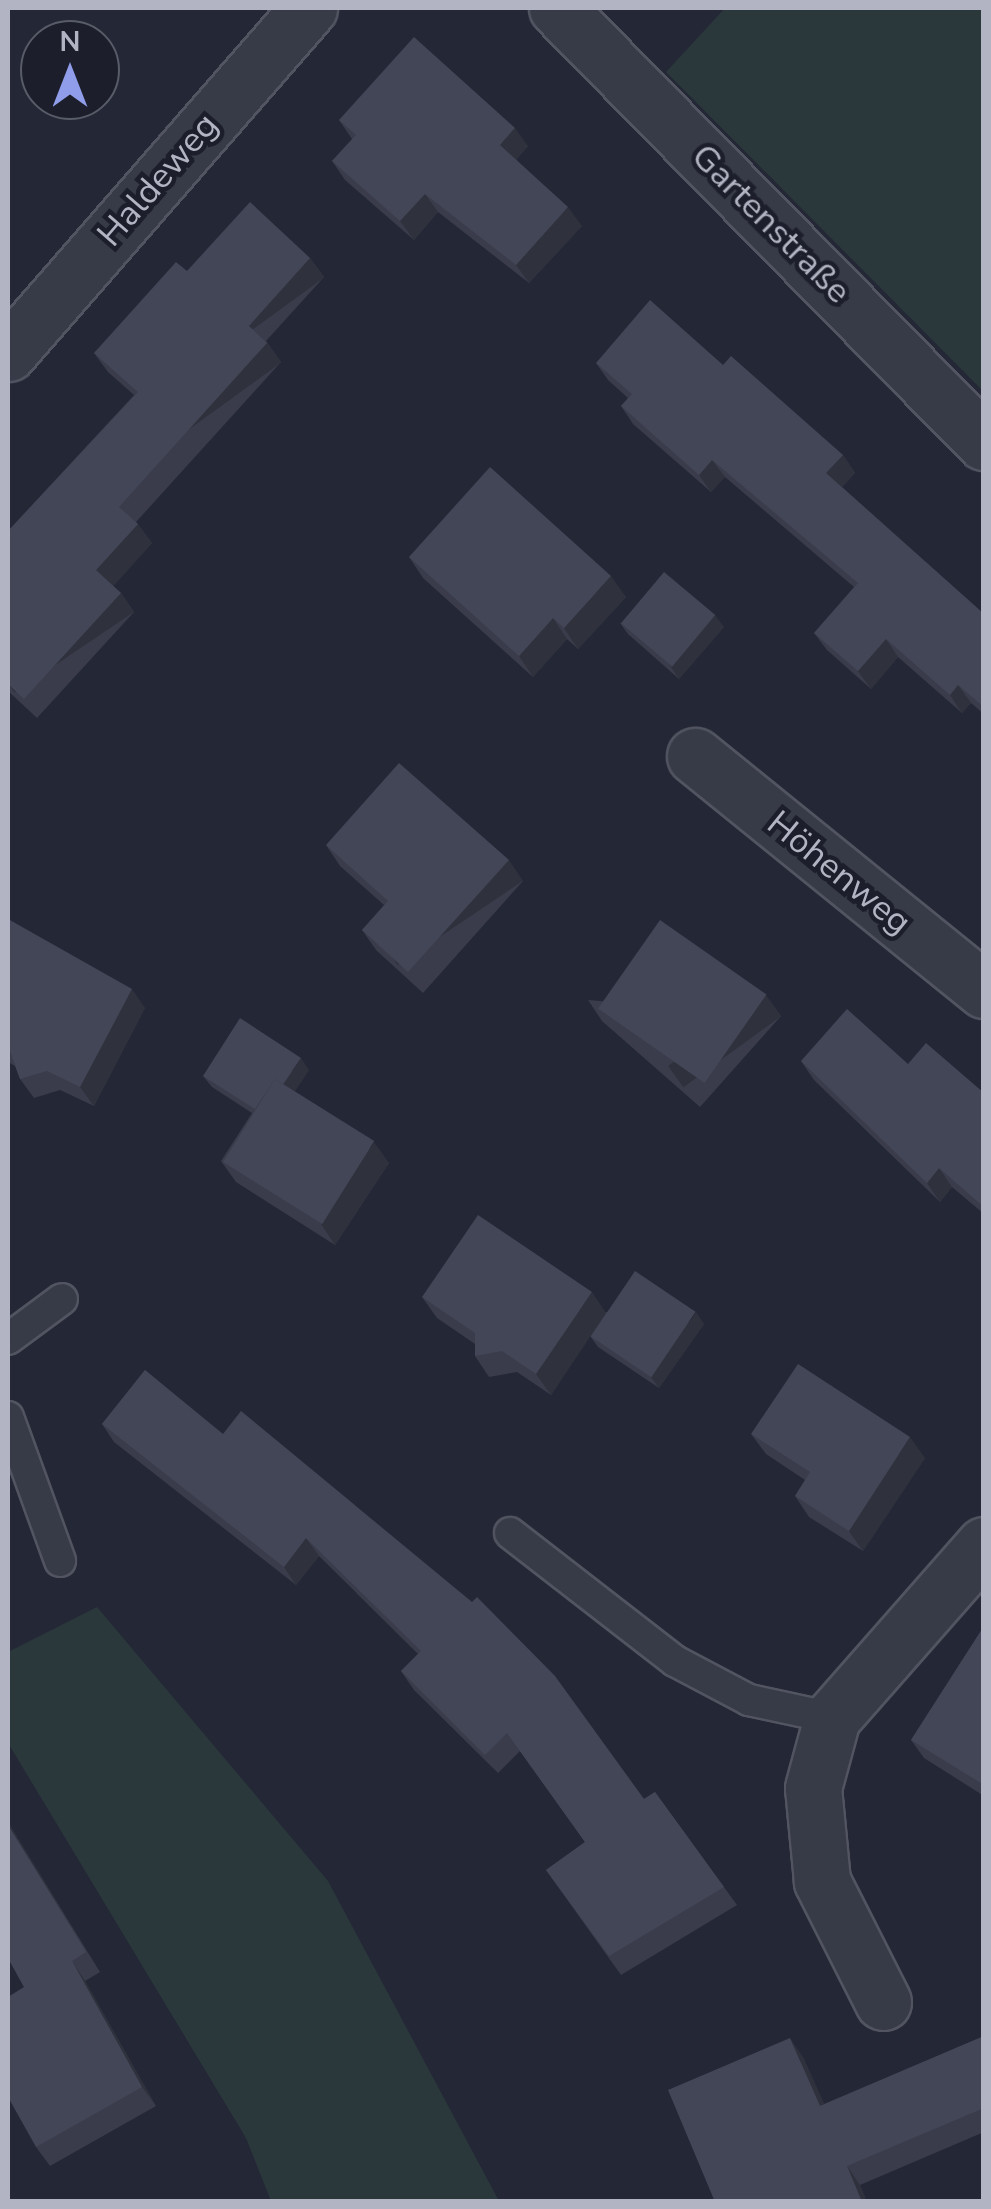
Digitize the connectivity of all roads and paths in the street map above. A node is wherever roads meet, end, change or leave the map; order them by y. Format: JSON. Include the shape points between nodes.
{"nodes":[{"id":1,"x":309,"y":8,"type":"edge"},
{"id":2,"x":557,"y":8,"type":"edge"},
{"id":3,"x":8,"y":354,"type":"edge"},
{"id":4,"x":984,"y":442,"type":"edge"},
{"id":5,"x":696,"y":756,"type":"dead end"},
{"id":6,"x":984,"y":990,"type":"edge"},
{"id":7,"x":62,"y":1299,"type":"dead end"},
{"id":8,"x":8,"y":1339,"type":"edge"},
{"id":9,"x":8,"y":1417,"type":"edge"},
{"id":10,"x":510,"y":1533,"type":"dead end"},
{"id":11,"x":984,"y":1546,"type":"edge"},
{"id":12,"x":60,"y":1562,"type":"dead end"},
{"id":13,"x":832,"y":1718,"type":"junction"},
{"id":14,"x":883,"y":2002,"type":"dead end"}],
"edges":[{"from":1,"to":3,"type":"street","name":"Haldeweg"},
{"from":2,"to":4,"type":"street","name":"Gartenstraße"},
{"from":5,"to":6,"type":"street","name":"Höhenweg"},
{"from":7,"to":8,"type":"lane"},
{"from":9,"to":12,"type":"lane"},
{"from":10,"to":13,"type":"lane","via":[[676,1661],[750,1700]]},
{"from":11,"to":13,"type":"street"},
{"from":13,"to":14,"type":"street","via":[[812,1788],[814,1838],[822,1881]]}]}
